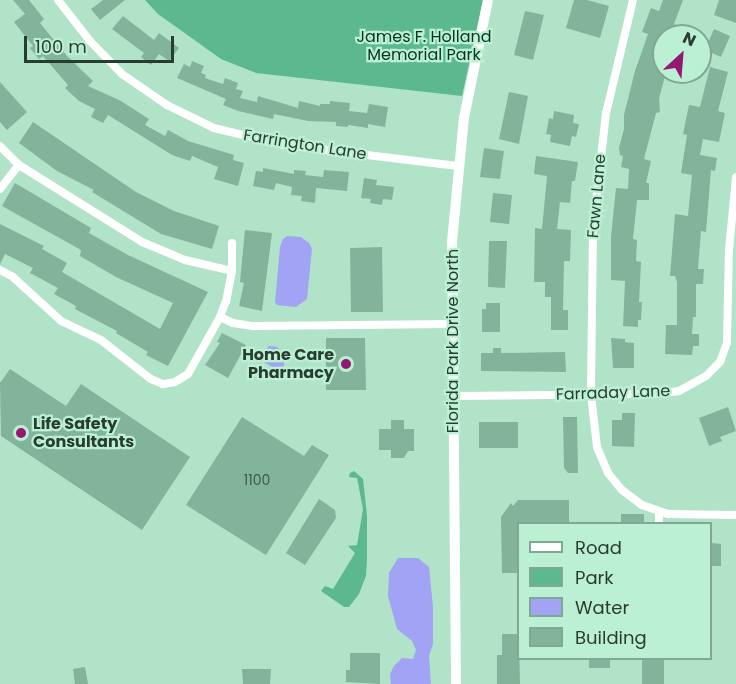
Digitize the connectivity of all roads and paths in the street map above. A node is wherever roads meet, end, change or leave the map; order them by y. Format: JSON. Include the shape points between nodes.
{"nodes":[{"id":1,"x":58,"y":0,"type":"edge"},
{"id":2,"x":488,"y":0,"type":"edge"},
{"id":3,"x":633,"y":0,"type":"edge"},
{"id":4,"x":0,"y":146,"type":"edge"},
{"id":5,"x":19,"y":165,"type":"junction"},
{"id":6,"x":458,"y":166,"type":"junction"},
{"id":7,"x":736,"y":177,"type":"edge"},
{"id":8,"x":0,"y":189,"type":"edge"},
{"id":9,"x":232,"y":243,"type":"dead end"},
{"id":10,"x":0,"y":270,"type":"edge"},
{"id":11,"x":232,"y":271,"type":"junction"},
{"id":12,"x":220,"y":317,"type":"junction"},
{"id":13,"x":452,"y":324,"type":"junction"},
{"id":14,"x":591,"y":395,"type":"junction"},
{"id":15,"x":453,"y":396,"type":"junction"},
{"id":16,"x":659,"y":512,"type":"junction"},
{"id":17,"x":736,"y":514,"type":"edge"},
{"id":18,"x":659,"y":522,"type":"edge"},
{"id":19,"x":456,"y":684,"type":"edge"}],
"edges":[{"from":1,"to":6,"type":"street","name":"Farrington Lane","via":[[122,74],[167,105],[206,125],[267,142]]},
{"from":2,"to":6,"type":"street","name":"Florida Park Drive North"},
{"from":3,"to":14,"type":"street","name":"Fawn Lane","via":[[610,95],[598,173],[591,268]]},
{"from":4,"to":5,"type":"street"},
{"from":5,"to":8,"type":"street"},
{"from":5,"to":11,"type":"street","via":[[142,242],[185,260]]},
{"from":6,"to":13,"type":"street","name":"Florida Park Drive North"},
{"from":7,"to":14,"type":"street","name":"Farraday Lane","via":[[729,250],[727,342],[720,362],[702,380],[679,391]]},
{"from":9,"to":11,"type":"street"},
{"from":10,"to":12,"type":"street","via":[[61,321],[101,340],[163,384],[188,374]]},
{"from":11,"to":12,"type":"street"},
{"from":12,"to":13,"type":"street","via":[[253,326]]},
{"from":13,"to":15,"type":"street","name":"Florida Park Drive North"},
{"from":14,"to":15,"type":"street","name":"Farraday Lane"},
{"from":14,"to":16,"type":"street","name":"Fawn Lane","via":[[597,447],[608,473],[632,498]]},
{"from":15,"to":19,"type":"street","name":"Florida Park Drive North"},
{"from":16,"to":17,"type":"street"},
{"from":16,"to":18,"type":"street"}]}
